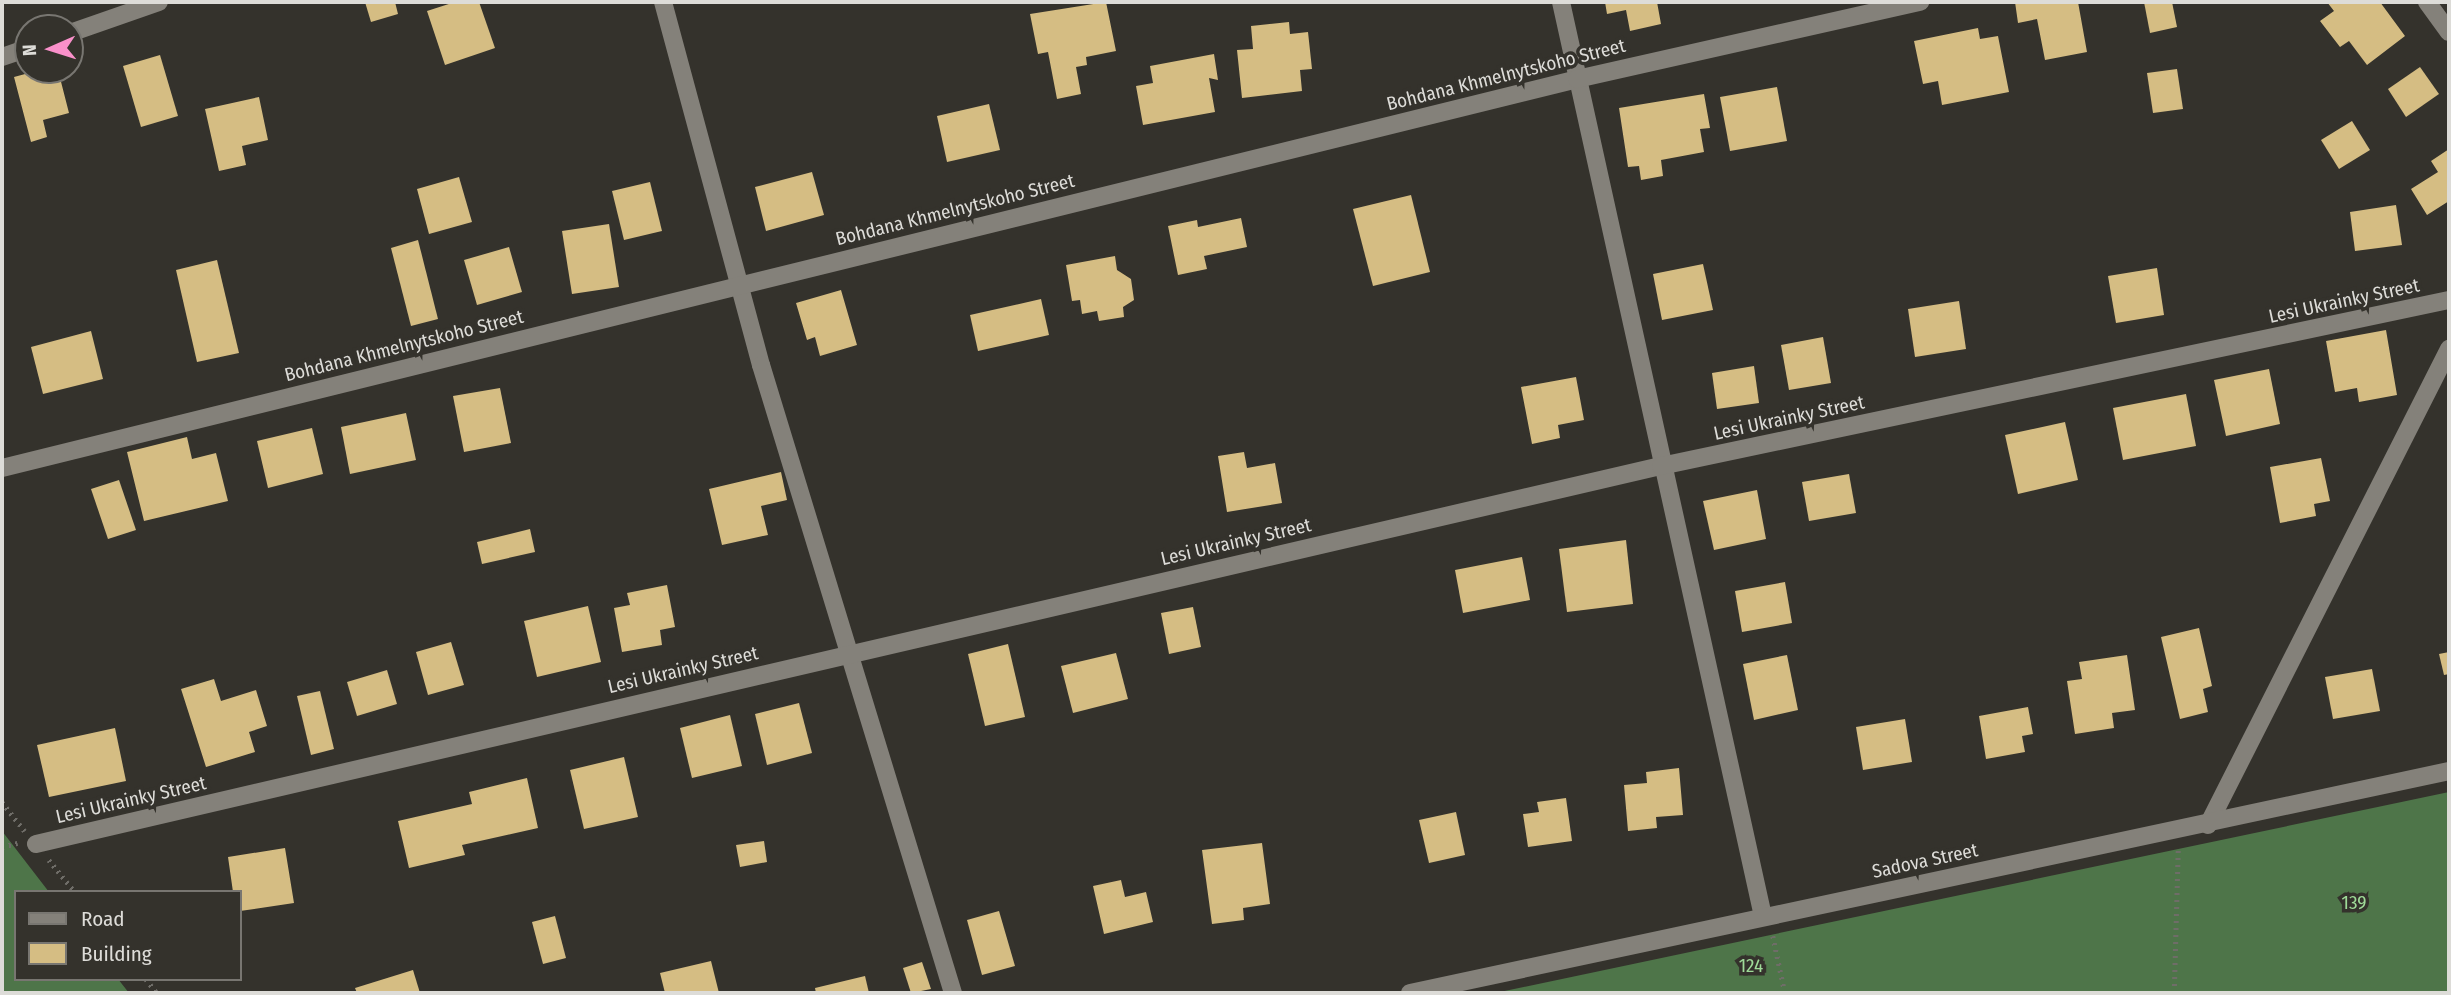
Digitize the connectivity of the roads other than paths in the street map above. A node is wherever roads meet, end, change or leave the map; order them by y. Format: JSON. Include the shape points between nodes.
{"nodes":[{"id":1,"x":159,"y":2,"type":"edge"},
{"id":2,"x":663,"y":2,"type":"edge"},
{"id":3,"x":1560,"y":2,"type":"edge"},
{"id":4,"x":1920,"y":2,"type":"edge"},
{"id":5,"x":2427,"y":2,"type":"edge"},
{"id":6,"x":84,"y":28,"type":"edge"},
{"id":7,"x":2449,"y":32,"type":"edge"},
{"id":8,"x":1577,"y":79,"type":"junction"},
{"id":9,"x":739,"y":284,"type":"junction"},
{"id":10,"x":2449,"y":300,"type":"edge"},
{"id":11,"x":2449,"y":349,"type":"edge"},
{"id":12,"x":1661,"y":466,"type":"junction"},
{"id":13,"x":2,"y":468,"type":"edge"},
{"id":14,"x":847,"y":653,"type":"junction"},
{"id":15,"x":2449,"y":771,"type":"edge"},
{"id":16,"x":2208,"y":825,"type":"junction"},
{"id":17,"x":36,"y":844,"type":"road end"},
{"id":18,"x":1763,"y":916,"type":"junction"},
{"id":19,"x":953,"y":993,"type":"edge"},
{"id":20,"x":1410,"y":993,"type":"edge"}],
"edges":[{"from":1,"to":6,"type":"street"},
{"from":2,"to":9,"type":"street"},
{"from":3,"to":8,"type":"street"},
{"from":4,"to":8,"type":"street","name":"Bohdana Khmelnytskoho Street"},
{"from":5,"to":7,"type":"street"},
{"from":8,"to":9,"type":"street","name":"Bohdana Khmelnytskoho Street"},
{"from":8,"to":12,"type":"street"},
{"from":9,"to":13,"type":"street","name":"Bohdana Khmelnytskoho Street"},
{"from":9,"to":14,"type":"street"},
{"from":10,"to":12,"type":"street","name":"Lesi Ukrainky Street"},
{"from":11,"to":16,"type":"street"},
{"from":12,"to":14,"type":"street","name":"Lesi Ukrainky Street"},
{"from":12,"to":18,"type":"street"},
{"from":14,"to":17,"type":"street","name":"Lesi Ukrainky Street"},
{"from":14,"to":19,"type":"street"},
{"from":15,"to":16,"type":"street","name":"Sadova Street"},
{"from":16,"to":18,"type":"street","name":"Sadova Street"},
{"from":18,"to":20,"type":"street","name":"Sadova Street"}]}
